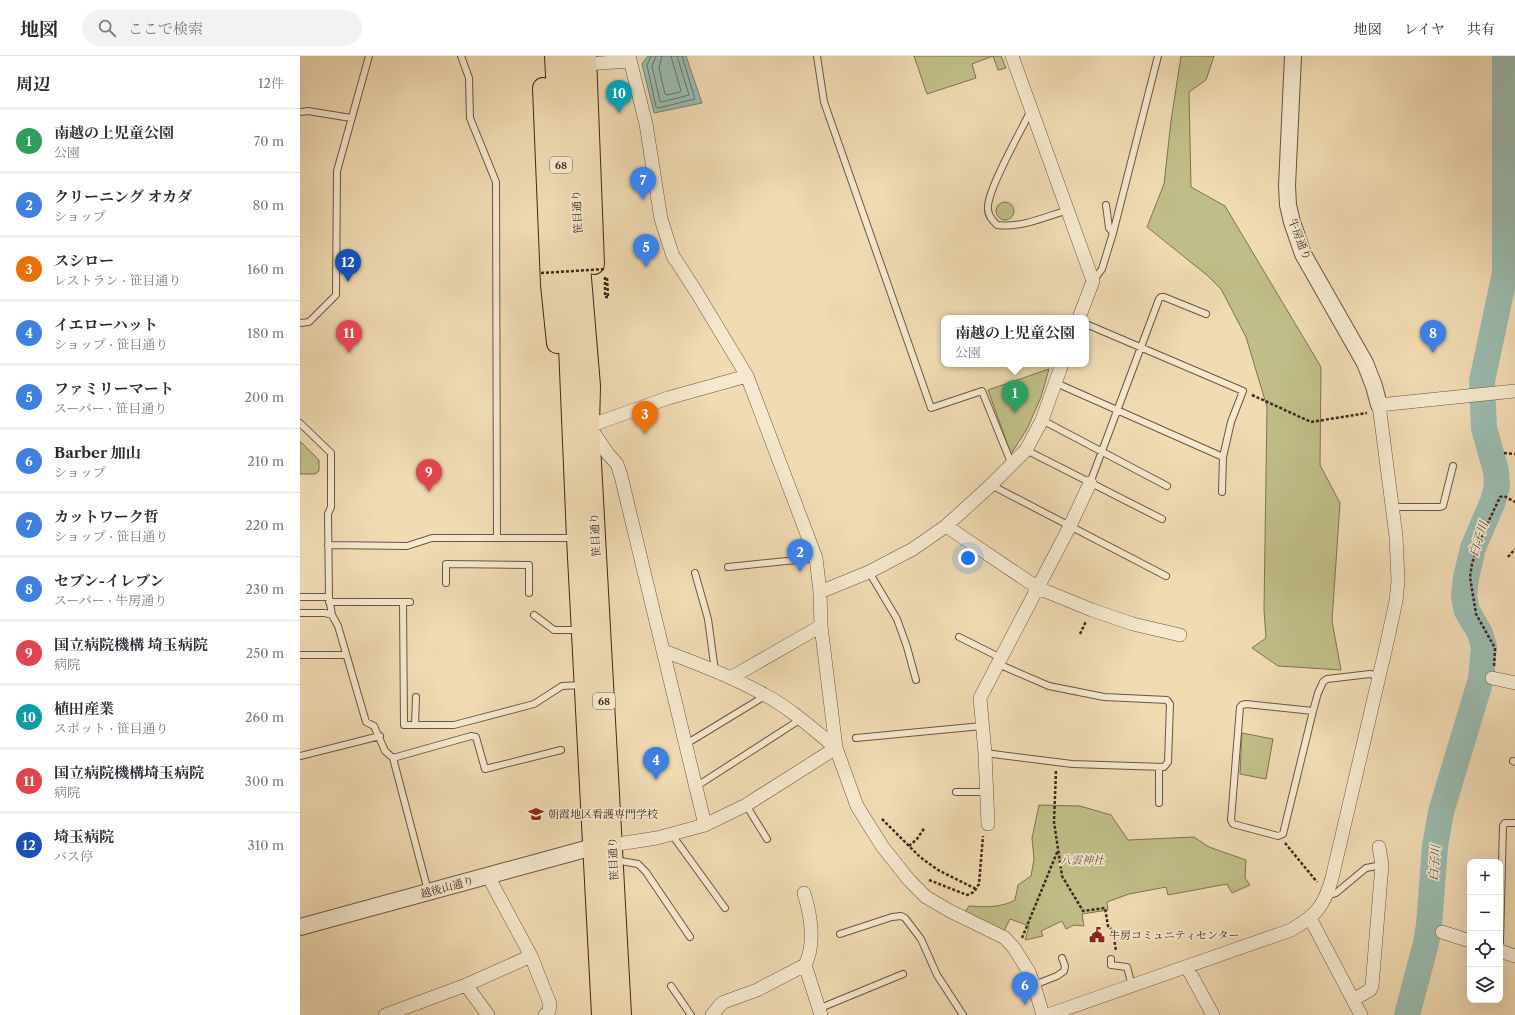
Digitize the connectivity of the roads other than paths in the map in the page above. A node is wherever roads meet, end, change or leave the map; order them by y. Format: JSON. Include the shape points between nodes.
{"nodes":[{"id":1,"x":369,"y":56,"type":"edge"},
{"id":2,"x":461,"y":56,"type":"edge"},
{"id":3,"x":541,"y":56,"type":"edge"},
{"id":4,"x":555,"y":56,"type":"edge"},
{"id":5,"x":817,"y":56,"type":"edge"},
{"id":6,"x":1012,"y":56,"type":"edge"},
{"id":7,"x":1158,"y":56,"type":"edge"},
{"id":8,"x":1293,"y":56,"type":"edge"},
{"id":9,"x":580,"y":59,"type":"edge"},
{"id":10,"x":629,"y":59,"type":"edge"},
{"id":11,"x":1032,"y":110,"type":"junction"},
{"id":12,"x":300,"y":112,"type":"edge"},
{"id":13,"x":351,"y":118,"type":"junction"},
{"id":14,"x":1106,"y":205,"type":"dead end"},
{"id":15,"x":1068,"y":210,"type":"junction"},
{"id":16,"x":1113,"y":233,"type":"junction"},
{"id":17,"x":573,"y":270,"type":"junction"},
{"id":18,"x":1093,"y":281,"type":"junction"},
{"id":19,"x":1206,"y":314,"type":"dead end"},
{"id":20,"x":1080,"y":315,"type":"edge"},
{"id":21,"x":300,"y":323,"type":"edge"},
{"id":22,"x":1089,"y":325,"type":"edge"},
{"id":23,"x":1141,"y":348,"type":"junction"},
{"id":24,"x":1061,"y":367,"type":"edge"},
{"id":25,"x":747,"y":376,"type":"junction"},
{"id":26,"x":1056,"y":383,"type":"junction"},
{"id":27,"x":590,"y":386,"type":"junction"},
{"id":28,"x":1515,"y":391,"type":"edge"},
{"id":29,"x":1378,"y":406,"type":"junction"},
{"id":30,"x":1119,"y":410,"type":"junction"},
{"id":31,"x":1042,"y":420,"type":"junction"},
{"id":32,"x":300,"y":423,"type":"edge"},
{"id":33,"x":589,"y":426,"type":"junction"},
{"id":34,"x":573,"y":444,"type":"junction"},
{"id":35,"x":1026,"y":450,"type":"junction"},
{"id":36,"x":1103,"y":452,"type":"junction"},
{"id":37,"x":1223,"y":457,"type":"junction"},
{"id":38,"x":1012,"y":465,"type":"junction"},
{"id":39,"x":1453,"y":466,"type":"dead end"},
{"id":40,"x":1090,"y":484,"type":"junction"},
{"id":41,"x":991,"y":485,"type":"junction"},
{"id":42,"x":1167,"y":486,"type":"dead end"},
{"id":43,"x":1222,"y":492,"type":"dead end"},
{"id":44,"x":1392,"y":507,"type":"junction"},
{"id":45,"x":1162,"y":519,"type":"dead end"},
{"id":46,"x":946,"y":526,"type":"junction"},
{"id":47,"x":1070,"y":526,"type":"junction"},
{"id":48,"x":497,"y":538,"type":"junction"},
{"id":49,"x":577,"y":538,"type":"junction"},
{"id":50,"x":328,"y":545,"type":"junction"},
{"id":51,"x":816,"y":558,"type":"junction"},
{"id":52,"x":728,"y":567,"type":"dead end"},
{"id":53,"x":869,"y":572,"type":"junction"},
{"id":54,"x":695,"y":573,"type":"dead end"},
{"id":55,"x":1166,"y":576,"type":"dead end"},
{"id":56,"x":446,"y":583,"type":"dead end"},
{"id":57,"x":1038,"y":588,"type":"junction"},
{"id":58,"x":820,"y":592,"type":"junction"},
{"id":59,"x":529,"y":593,"type":"dead end"},
{"id":60,"x":300,"y":597,"type":"edge"},
{"id":61,"x":329,"y":600,"type":"junction"},
{"id":62,"x":300,"y":613,"type":"edge"},
{"id":63,"x":332,"y":615,"type":"junction"},
{"id":64,"x":534,"y":615,"type":"dead end"},
{"id":65,"x":821,"y":626,"type":"junction"},
{"id":66,"x":582,"y":630,"type":"junction"},
{"id":67,"x":1180,"y":635,"type":"dead end"},
{"id":68,"x":959,"y":637,"type":"dead end"},
{"id":69,"x":664,"y":651,"type":"junction"},
{"id":70,"x":300,"y":655,"type":"edge"},
{"id":71,"x":346,"y":655,"type":"junction"},
{"id":72,"x":999,"y":661,"type":"junction"},
{"id":73,"x":715,"y":671,"type":"junction"},
{"id":74,"x":1380,"y":676,"type":"junction"},
{"id":75,"x":732,"y":677,"type":"junction"},
{"id":76,"x":1492,"y":678,"type":"road end"},
{"id":77,"x":916,"y":680,"type":"dead end"},
{"id":78,"x":1515,"y":683,"type":"edge"},
{"id":79,"x":585,"y":685,"type":"junction"},
{"id":80,"x":766,"y":695,"type":"junction"},
{"id":81,"x":416,"y":697,"type":"dead end"},
{"id":82,"x":1313,"y":711,"type":"junction"},
{"id":83,"x":801,"y":719,"type":"junction"},
{"id":84,"x":415,"y":725,"type":"junction"},
{"id":85,"x":982,"y":726,"type":"junction"},
{"id":86,"x":380,"y":736,"type":"junction"},
{"id":87,"x":856,"y":738,"type":"dead end"},
{"id":88,"x":686,"y":744,"type":"junction"},
{"id":89,"x":836,"y":748,"type":"junction"},
{"id":90,"x":561,"y":750,"type":"dead end"},
{"id":91,"x":985,"y":753,"type":"junction"},
{"id":92,"x":300,"y":756,"type":"edge"},
{"id":93,"x":393,"y":758,"type":"junction"},
{"id":94,"x":1159,"y":767,"type":"junction"},
{"id":95,"x":697,"y":786,"type":"junction"},
{"id":96,"x":956,"y":792,"type":"dead end"},
{"id":97,"x":987,"y":792,"type":"junction"},
{"id":98,"x":1159,"y":803,"type":"dead end"},
{"id":99,"x":746,"y":805,"type":"junction"},
{"id":100,"x":1515,"y":823,"type":"edge"},
{"id":101,"x":988,"y":824,"type":"road end"},
{"id":102,"x":706,"y":825,"type":"junction"},
{"id":103,"x":674,"y":834,"type":"junction"},
{"id":104,"x":767,"y":839,"type":"dead end"},
{"id":105,"x":1380,"y":846,"type":"dead end"},
{"id":106,"x":593,"y":847,"type":"junction"},
{"id":107,"x":613,"y":853,"type":"junction"},
{"id":108,"x":1382,"y":865,"type":"junction"},
{"id":109,"x":488,"y":876,"type":"junction"},
{"id":110,"x":428,"y":892,"type":"junction"},
{"id":111,"x":804,"y":893,"type":"dead end"},
{"id":112,"x":1328,"y":893,"type":"junction"},
{"id":113,"x":725,"y":908,"type":"dead end"},
{"id":114,"x":1310,"y":918,"type":"junction"},
{"id":115,"x":300,"y":927,"type":"edge"},
{"id":116,"x":1500,"y":931,"type":"edge"},
{"id":117,"x":1442,"y":932,"type":"dead end"},
{"id":118,"x":840,"y":934,"type":"dead end"},
{"id":119,"x":690,"y":937,"type":"dead end"},
{"id":120,"x":1467,"y":940,"type":"edge"},
{"id":121,"x":1503,"y":952,"type":"edge"},
{"id":122,"x":531,"y":956,"type":"junction"},
{"id":123,"x":1515,"y":956,"type":"edge"},
{"id":124,"x":1062,"y":958,"type":"dead end"},
{"id":125,"x":1110,"y":960,"type":"dead end"},
{"id":126,"x":805,"y":965,"type":"junction"},
{"id":127,"x":1187,"y":967,"type":"junction"},
{"id":128,"x":903,"y":974,"type":"dead end"},
{"id":129,"x":466,"y":985,"type":"junction"},
{"id":130,"x":1034,"y":985,"type":"junction"},
{"id":131,"x":671,"y":986,"type":"dead end"},
{"id":132,"x":1132,"y":986,"type":"junction"},
{"id":133,"x":1353,"y":1000,"type":"junction"},
{"id":134,"x":819,"y":1012,"type":"edge"},
{"id":135,"x":384,"y":1015,"type":"edge"},
{"id":136,"x":488,"y":1015,"type":"edge"},
{"id":137,"x":546,"y":1015,"type":"edge"},
{"id":138,"x":602,"y":1015,"type":"edge"},
{"id":139,"x":621,"y":1015,"type":"edge"},
{"id":140,"x":691,"y":1015,"type":"edge"},
{"id":141,"x":712,"y":1015,"type":"edge"},
{"id":142,"x":963,"y":1015,"type":"edge"},
{"id":143,"x":1042,"y":1015,"type":"edge"},
{"id":144,"x":1048,"y":1015,"type":"edge"},
{"id":145,"x":1213,"y":1015,"type":"edge"},
{"id":146,"x":1361,"y":1015,"type":"edge"}],
"edges":[{"from":1,"to":13,"type":"lane"},
{"from":2,"to":48,"type":"lane","via":[[469,78],[470,118],[496,182]]},
{"from":3,"to":34,"type":"main road","via":[[551,285],[557,350]]},
{"from":4,"to":17,"type":"main road","name":"笹目通り","number":"68"},
{"from":5,"to":38,"type":"lane","via":[[824,102],[931,408],[982,391]]},
{"from":6,"to":11,"type":"street"},
{"from":7,"to":16,"type":"lane"},
{"from":8,"to":29,"type":"street","name":"牛房通り","via":[[1287,186],[1292,222],[1303,254],[1366,363]]},
{"from":9,"to":10,"type":"street"},
{"from":9,"to":17,"type":"main road","name":"笹目通り","number":"68"},
{"from":9,"to":27,"type":"main road","via":[[594,266]]},
{"from":10,"to":25,"type":"street","via":[[646,124],[661,219],[673,256]]},
{"from":11,"to":15,"type":"street"},
{"from":11,"to":15,"type":"lane","via":[[990,193],[988,209],[997,225],[1010,226]]},
{"from":12,"to":13,"type":"lane"},
{"from":13,"to":21,"type":"lane","via":[[337,171],[336,295],[309,322]]},
{"from":14,"to":16,"type":"lane","via":[[1109,228]]},
{"from":15,"to":18,"type":"street"},
{"from":16,"to":18,"type":"lane","via":[[1102,268]]},
{"from":17,"to":27,"type":"main road","name":"笹目通り","number":"68"},
{"from":17,"to":34,"type":"main road","name":"笹目通り","number":"68"},
{"from":18,"to":20,"type":"street"},
{"from":19,"to":23,"type":"lane","via":[[1162,297]]},
{"from":22,"to":23,"type":"lane"},
{"from":23,"to":30,"type":"lane"},
{"from":23,"to":37,"type":"lane","via":[[1243,391],[1231,422]]},
{"from":24,"to":26,"type":"street"},
{"from":25,"to":33,"type":"street","via":[[668,398]]},
{"from":25,"to":51,"type":"street"},
{"from":26,"to":30,"type":"lane"},
{"from":26,"to":31,"type":"street"},
{"from":27,"to":33,"type":"main road","name":"笹目通り","number":"68"},
{"from":28,"to":29,"type":"street"},
{"from":29,"to":44,"type":"street"},
{"from":30,"to":36,"type":"lane"},
{"from":30,"to":37,"type":"lane"},
{"from":31,"to":35,"type":"street"},
{"from":31,"to":36,"type":"lane"},
{"from":32,"to":50,"type":"lane","via":[[331,453]]},
{"from":33,"to":69,"type":"street","via":[[617,464]]},
{"from":33,"to":107,"type":"main road","name":"笹目通り","number":"68"},
{"from":34,"to":49,"type":"main road","name":"笹目通り","number":"68"},
{"from":35,"to":38,"type":"street"},
{"from":35,"to":40,"type":"lane"},
{"from":36,"to":40,"type":"lane"},
{"from":36,"to":42,"type":"lane"},
{"from":37,"to":43,"type":"lane"},
{"from":38,"to":41,"type":"street"},
{"from":39,"to":44,"type":"lane","via":[[1443,506]]},
{"from":40,"to":45,"type":"lane"},
{"from":40,"to":47,"type":"street"},
{"from":41,"to":46,"type":"street"},
{"from":41,"to":47,"type":"lane"},
{"from":44,"to":74,"type":"street","via":[[1398,581]]},
{"from":46,"to":53,"type":"street","via":[[913,549]]},
{"from":46,"to":57,"type":"street"},
{"from":47,"to":55,"type":"lane"},
{"from":47,"to":57,"type":"street"},
{"from":48,"to":49,"type":"lane"},
{"from":48,"to":50,"type":"lane","via":[[432,538],[407,546]]},
{"from":49,"to":66,"type":"main road","name":"笹目通り","number":"68"},
{"from":50,"to":61,"type":"lane"},
{"from":51,"to":52,"type":"lane"},
{"from":51,"to":58,"type":"street"},
{"from":53,"to":58,"type":"street"},
{"from":53,"to":77,"type":"lane","via":[[897,619],[908,647]]},
{"from":54,"to":73,"type":"lane","via":[[708,619]]},
{"from":56,"to":59,"type":"lane","via":[[446,564],[528,565]]},
{"from":57,"to":67,"type":"street","via":[[1133,624]]},
{"from":57,"to":72,"type":"street"},
{"from":58,"to":65,"type":"street"},
{"from":60,"to":61,"type":"lane"},
{"from":61,"to":63,"type":"lane"},
{"from":61,"to":84,"type":"lane","via":[[406,602],[404,725]]},
{"from":62,"to":63,"type":"lane"},
{"from":63,"to":71,"type":"lane","via":[[338,626]]},
{"from":64,"to":66,"type":"lane","via":[[554,630]]},
{"from":65,"to":75,"type":"street"},
{"from":65,"to":89,"type":"street"},
{"from":66,"to":79,"type":"main road","name":"笹目通り","number":"68"},
{"from":68,"to":72,"type":"lane"},
{"from":69,"to":73,"type":"street"},
{"from":69,"to":88,"type":"street"},
{"from":70,"to":71,"type":"lane"},
{"from":71,"to":86,"type":"lane","via":[[366,722],[374,726]]},
{"from":72,"to":85,"type":"street","via":[[980,698]]},
{"from":72,"to":94,"type":"lane","via":[[1049,686],[1104,697],[1167,700],[1170,704],[1168,762],[1164,767]]},
{"from":73,"to":75,"type":"street"},
{"from":74,"to":82,"type":"lane","via":[[1370,674],[1324,680]]},
{"from":74,"to":112,"type":"street"},
{"from":75,"to":80,"type":"street"},
{"from":76,"to":78,"type":"street"},
{"from":79,"to":84,"type":"lane","via":[[562,686],[534,704],[454,725]]},
{"from":79,"to":106,"type":"main road","name":"笹目通り","number":"68"},
{"from":80,"to":83,"type":"street"},
{"from":80,"to":88,"type":"lane"},
{"from":81,"to":84,"type":"lane"},
{"from":82,"to":82,"type":"lane","via":[[1282,834],[1278,836],[1232,822],[1240,707],[1246,704]]},
{"from":83,"to":89,"type":"street"},
{"from":83,"to":95,"type":"lane"},
{"from":85,"to":87,"type":"lane"},
{"from":85,"to":91,"type":"street"},
{"from":86,"to":92,"type":"lane"},
{"from":86,"to":93,"type":"lane","via":[[385,751]]},
{"from":88,"to":95,"type":"street"},
{"from":89,"to":99,"type":"street"},
{"from":89,"to":130,"type":"street","via":[[857,806],[882,846],[909,880],[926,897],[950,912],[1005,938],[1029,972]]},
{"from":90,"to":93,"type":"lane","via":[[485,769],[476,738],[472,736]]},
{"from":91,"to":94,"type":"lane","via":[[1072,764]]},
{"from":91,"to":97,"type":"street"},
{"from":93,"to":110,"type":"lane"},
{"from":94,"to":98,"type":"lane"},
{"from":95,"to":102,"type":"street"},
{"from":96,"to":97,"type":"lane"},
{"from":97,"to":101,"type":"street"},
{"from":99,"to":102,"type":"street"},
{"from":99,"to":104,"type":"lane"},
{"from":100,"to":116,"type":"lane","via":[[1505,823],[1503,826]]},
{"from":102,"to":103,"type":"street"},
{"from":103,"to":107,"type":"street"},
{"from":103,"to":113,"type":"lane","via":[[675,839]]},
{"from":105,"to":108,"type":"street"},
{"from":106,"to":107,"type":"street"},
{"from":106,"to":109,"type":"street","name":"越後山通り"},
{"from":106,"to":138,"type":"main road","name":"笹目通り","number":"68"},
{"from":107,"to":119,"type":"lane","via":[[638,864],[646,872]]},
{"from":107,"to":139,"type":"main road","name":"笹目通り","number":"68"},
{"from":108,"to":112,"type":"lane","via":[[1366,868],[1336,893]]},
{"from":108,"to":133,"type":"street","via":[[1372,988]]},
{"from":109,"to":110,"type":"street","name":"越後山通り"},
{"from":109,"to":122,"type":"street"},
{"from":110,"to":115,"type":"street","name":"越後山通り"},
{"from":111,"to":126,"type":"street","via":[[810,914],[811,946]]},
{"from":112,"to":114,"type":"street","via":[[1322,905]]},
{"from":114,"to":127,"type":"street","via":[[1291,930]]},
{"from":114,"to":133,"type":"street"},
{"from":117,"to":120,"type":"street"},
{"from":118,"to":142,"type":"lane","via":[[892,917],[905,918],[921,939],[937,975]]},
{"from":121,"to":123,"type":"street"},
{"from":122,"to":129,"type":"street"},
{"from":122,"to":137,"type":"street","via":[[550,1004]]},
{"from":124,"to":130,"type":"lane","via":[[1064,971]]},
{"from":125,"to":132,"type":"lane","via":[[1111,964],[1127,967]]},
{"from":126,"to":134,"type":"street"},
{"from":126,"to":141,"type":"street","via":[[757,990],[724,1002]]},
{"from":127,"to":132,"type":"street"},
{"from":127,"to":145,"type":"street"},
{"from":128,"to":134,"type":"lane"},
{"from":129,"to":135,"type":"street"},
{"from":129,"to":136,"type":"street"},
{"from":130,"to":143,"type":"street"},
{"from":131,"to":140,"type":"lane"},
{"from":132,"to":144,"type":"street"},
{"from":133,"to":146,"type":"street"}]}
